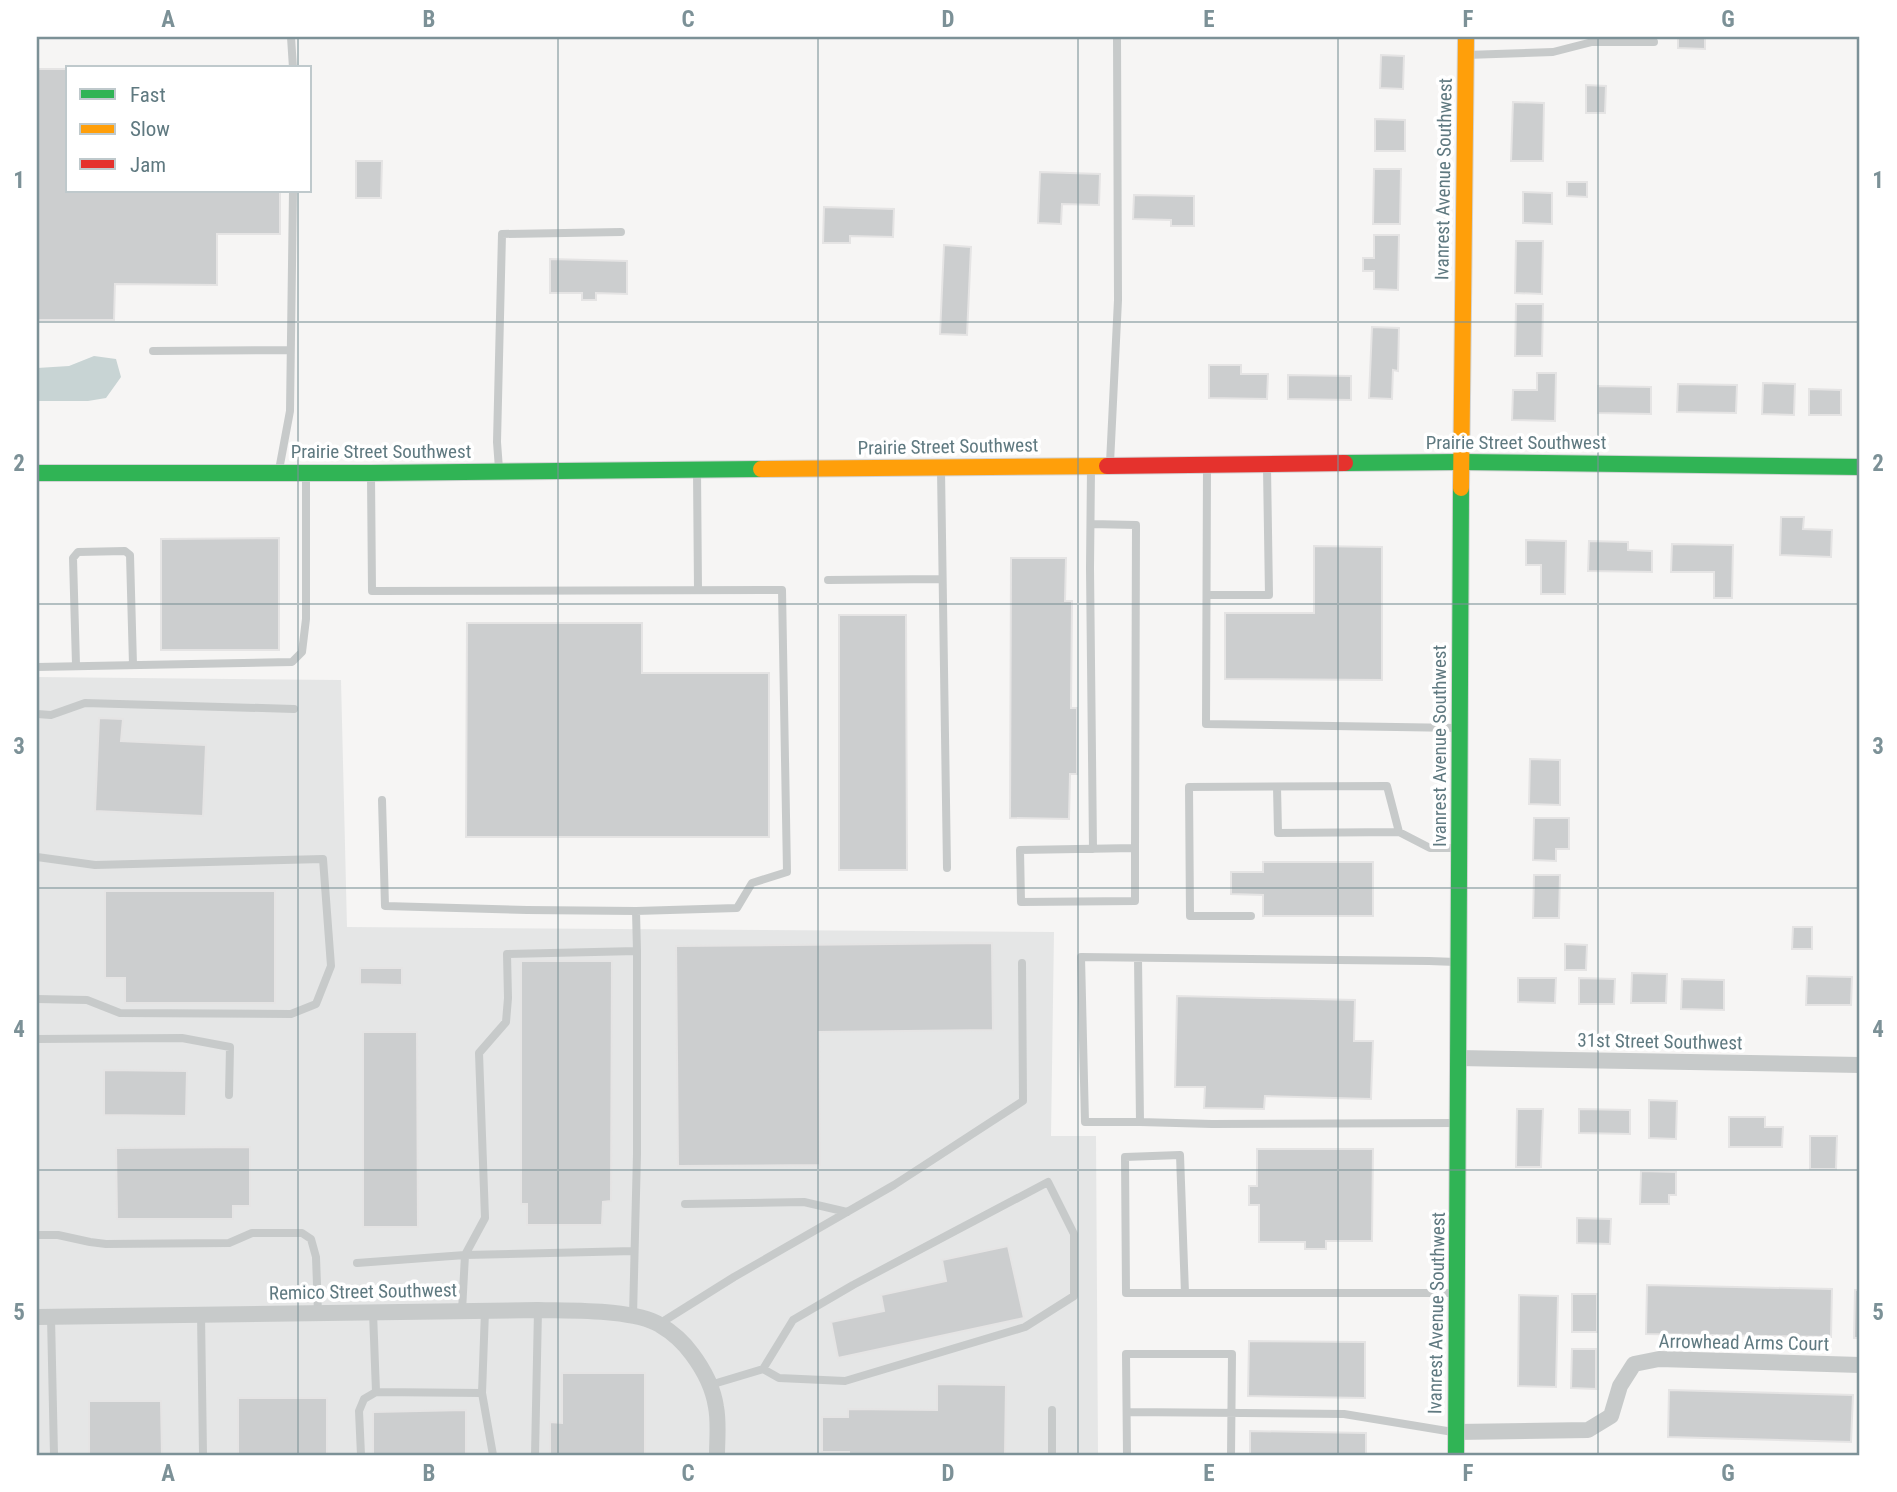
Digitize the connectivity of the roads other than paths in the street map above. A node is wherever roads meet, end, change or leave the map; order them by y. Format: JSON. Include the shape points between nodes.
{"nodes":[{"id":1,"x":291,"y":37,"type":"edge"},
{"id":2,"x":1117,"y":37,"type":"edge"},
{"id":3,"x":1465,"y":37,"type":"edge"},
{"id":4,"x":1654,"y":42,"type":"dead end"},
{"id":5,"x":1465,"y":55,"type":"junction"},
{"id":6,"x":293,"y":66,"type":"edge"},
{"id":7,"x":293,"y":192,"type":"edge"},
{"id":8,"x":621,"y":232,"type":"dead end"},
{"id":9,"x":290,"y":350,"type":"junction"},
{"id":10,"x":153,"y":351,"type":"dead end"},
{"id":11,"x":1461,"y":462,"type":"junction"},
{"id":12,"x":1267,"y":464,"type":"junction"},
{"id":13,"x":1091,"y":466,"type":"junction"},
{"id":14,"x":1110,"y":466,"type":"junction"},
{"id":15,"x":1208,"y":466,"type":"junction"},
{"id":16,"x":941,"y":467,"type":"junction"},
{"id":17,"x":1860,"y":467,"type":"edge"},
{"id":18,"x":697,"y":470,"type":"junction"},
{"id":19,"x":499,"y":472,"type":"junction"},
{"id":20,"x":37,"y":473,"type":"edge"},
{"id":21,"x":278,"y":473,"type":"junction"},
{"id":22,"x":306,"y":473,"type":"junction"},
{"id":23,"x":371,"y":473,"type":"junction"},
{"id":24,"x":1091,"y":524,"type":"junction"},
{"id":25,"x":943,"y":579,"type":"junction"},
{"id":26,"x":828,"y":580,"type":"dead end"},
{"id":27,"x":698,"y":590,"type":"junction"},
{"id":28,"x":1207,"y":594,"type":"junction"},
{"id":29,"x":133,"y":665,"type":"junction"},
{"id":30,"x":76,"y":666,"type":"junction"},
{"id":31,"x":37,"y":667,"type":"edge"},
{"id":32,"x":294,"y":709,"type":"dead end"},
{"id":33,"x":37,"y":714,"type":"edge"},
{"id":34,"x":1460,"y":728,"type":"junction"},
{"id":35,"x":1277,"y":787,"type":"junction"},
{"id":36,"x":382,"y":800,"type":"dead end"},
{"id":37,"x":1399,"y":832,"type":"junction"},
{"id":38,"x":1135,"y":848,"type":"junction"},
{"id":39,"x":1459,"y":848,"type":"junction"},
{"id":40,"x":1093,"y":849,"type":"junction"},
{"id":41,"x":37,"y":857,"type":"edge"},
{"id":42,"x":947,"y":867,"type":"dead end"},
{"id":43,"x":636,"y":911,"type":"junction"},
{"id":44,"x":1251,"y":916,"type":"dead end"},
{"id":45,"x":637,"y":951,"type":"junction"},
{"id":46,"x":1138,"y":958,"type":"junction"},
{"id":47,"x":1459,"y":962,"type":"junction"},
{"id":48,"x":1022,"y":963,"type":"dead end"},
{"id":49,"x":37,"y":999,"type":"edge"},
{"id":50,"x":37,"y":1038,"type":"edge"},
{"id":51,"x":1458,"y":1058,"type":"junction"},
{"id":52,"x":1860,"y":1065,"type":"edge"},
{"id":53,"x":229,"y":1095,"type":"dead end"},
{"id":54,"x":1140,"y":1122,"type":"junction"},
{"id":55,"x":1458,"y":1123,"type":"junction"},
{"id":56,"x":685,"y":1204,"type":"dead end"},
{"id":57,"x":847,"y":1212,"type":"junction"},
{"id":58,"x":37,"y":1235,"type":"edge"},
{"id":59,"x":634,"y":1251,"type":"junction"},
{"id":60,"x":465,"y":1255,"type":"junction"},
{"id":61,"x":357,"y":1263,"type":"dead end"},
{"id":62,"x":1185,"y":1293,"type":"junction"},
{"id":63,"x":1457,"y":1294,"type":"junction"},
{"id":64,"x":538,"y":1310,"type":"junction"},
{"id":65,"x":462,"y":1311,"type":"junction"},
{"id":66,"x":485,"y":1311,"type":"junction"},
{"id":67,"x":373,"y":1312,"type":"junction"},
{"id":68,"x":318,"y":1313,"type":"junction"},
{"id":69,"x":201,"y":1314,"type":"junction"},
{"id":70,"x":633,"y":1316,"type":"junction"},
{"id":71,"x":44,"y":1317,"type":"edge"},
{"id":72,"x":659,"y":1324,"type":"junction"},
{"id":73,"x":1860,"y":1365,"type":"edge"},
{"id":74,"x":763,"y":1369,"type":"junction"},
{"id":75,"x":710,"y":1385,"type":"junction"},
{"id":76,"x":376,"y":1392,"type":"junction"},
{"id":77,"x":482,"y":1393,"type":"junction"},
{"id":78,"x":1052,"y":1410,"type":"dead end"},
{"id":79,"x":1127,"y":1412,"type":"junction"},
{"id":80,"x":1232,"y":1413,"type":"junction"},
{"id":81,"x":1456,"y":1432,"type":"junction"},
{"id":82,"x":54,"y":1455,"type":"edge"},
{"id":83,"x":203,"y":1455,"type":"edge"},
{"id":84,"x":362,"y":1455,"type":"edge"},
{"id":85,"x":493,"y":1455,"type":"edge"},
{"id":86,"x":535,"y":1455,"type":"edge"},
{"id":87,"x":717,"y":1455,"type":"edge"},
{"id":88,"x":1052,"y":1455,"type":"edge"},
{"id":89,"x":1127,"y":1455,"type":"edge"},
{"id":90,"x":1231,"y":1455,"type":"edge"},
{"id":91,"x":1456,"y":1455,"type":"edge"}],
"edges":[{"from":1,"to":6,"type":"lane"},
{"from":2,"to":14,"type":"lane","via":[[1118,300]]},
{"from":3,"to":5,"type":"street","name":"Ivanrest Avenue Southwest"},
{"from":4,"to":5,"type":"lane","via":[[1592,42],[1553,52]]},
{"from":5,"to":11,"type":"street","name":"Ivanrest Avenue Southwest"},
{"from":7,"to":9,"type":"lane"},
{"from":8,"to":19,"type":"lane","via":[[502,234]]},
{"from":9,"to":10,"type":"lane"},
{"from":9,"to":21,"type":"lane","via":[[290,411]]},
{"from":11,"to":12,"type":"street","name":"Prairie Street Southwest"},
{"from":11,"to":17,"type":"street","name":"Prairie Street Southwest"},
{"from":11,"to":34,"type":"street","name":"Ivanrest Avenue Southwest"},
{"from":12,"to":15,"type":"street","name":"Prairie Street Southwest"},
{"from":12,"to":28,"type":"lane","via":[[1269,595]]},
{"from":13,"to":14,"type":"street","name":"Prairie Street Southwest"},
{"from":13,"to":16,"type":"street","name":"Prairie Street Southwest"},
{"from":13,"to":24,"type":"lane"},
{"from":14,"to":15,"type":"street","name":"Prairie Street Southwest"},
{"from":15,"to":28,"type":"lane"},
{"from":16,"to":18,"type":"street","name":"Prairie Street Southwest"},
{"from":16,"to":25,"type":"lane"},
{"from":18,"to":19,"type":"street","name":"Prairie Street Southwest"},
{"from":18,"to":27,"type":"lane"},
{"from":19,"to":23,"type":"street","name":"Prairie Street Southwest"},
{"from":20,"to":21,"type":"street","name":"Prairie Street Southwest"},
{"from":21,"to":22,"type":"street","name":"Prairie Street Southwest"},
{"from":22,"to":23,"type":"street","name":"Prairie Street Southwest"},
{"from":22,"to":29,"type":"lane","via":[[302,652],[292,662]]},
{"from":23,"to":27,"type":"lane","via":[[372,591]]},
{"from":24,"to":38,"type":"lane","via":[[1136,525]]},
{"from":24,"to":40,"type":"lane"},
{"from":25,"to":26,"type":"lane"},
{"from":25,"to":42,"type":"lane"},
{"from":27,"to":43,"type":"lane","via":[[782,590],[787,872],[752,883],[737,908]]},
{"from":28,"to":34,"type":"lane","via":[[1206,724]]},
{"from":29,"to":30,"type":"lane"},
{"from":29,"to":30,"type":"lane","via":[[130,555],[125,551],[78,552],[73,558]]},
{"from":30,"to":31,"type":"lane"},
{"from":32,"to":33,"type":"lane","via":[[85,703],[51,715]]},
{"from":34,"to":39,"type":"street","name":"Ivanrest Avenue Southwest"},
{"from":35,"to":37,"type":"lane","via":[[1387,786]]},
{"from":35,"to":37,"type":"lane","via":[[1278,833]]},
{"from":35,"to":44,"type":"lane","via":[[1189,787],[1190,916]]},
{"from":36,"to":43,"type":"lane","via":[[385,906]]},
{"from":37,"to":39,"type":"lane","via":[[1430,848]]},
{"from":38,"to":40,"type":"lane"},
{"from":38,"to":40,"type":"lane","via":[[1135,901],[1021,902],[1020,850]]},
{"from":39,"to":47,"type":"street","name":"Ivanrest Avenue Southwest"},
{"from":41,"to":49,"type":"lane","via":[[95,865],[323,859],[331,966],[316,1004],[291,1014],[120,1013],[87,1000]]},
{"from":43,"to":45,"type":"lane"},
{"from":45,"to":59,"type":"lane"},
{"from":45,"to":60,"type":"lane","via":[[507,954],[506,1022],[479,1054],[485,1218]]},
{"from":46,"to":47,"type":"lane"},
{"from":46,"to":54,"type":"lane"},
{"from":46,"to":54,"type":"lane","via":[[1081,957],[1085,1122]]},
{"from":47,"to":51,"type":"street","name":"Ivanrest Avenue Southwest"},
{"from":48,"to":57,"type":"lane","via":[[1023,1101]]},
{"from":50,"to":53,"type":"lane","via":[[182,1038],[230,1047]]},
{"from":51,"to":52,"type":"street","name":"31st Street Southwest"},
{"from":51,"to":55,"type":"street","name":"Ivanrest Avenue Southwest"},
{"from":54,"to":55,"type":"lane"},
{"from":55,"to":63,"type":"street","name":"Ivanrest Avenue Southwest"},
{"from":56,"to":57,"type":"lane","via":[[804,1202]]},
{"from":57,"to":72,"type":"lane"},
{"from":58,"to":68,"type":"lane","via":[[106,1244],[229,1243],[252,1233],[302,1233],[310,1239],[317,1257]]},
{"from":59,"to":60,"type":"lane"},
{"from":59,"to":70,"type":"lane"},
{"from":60,"to":61,"type":"lane"},
{"from":60,"to":65,"type":"lane"},
{"from":62,"to":62,"type":"lane","via":[[1126,1293],[1125,1157],[1180,1156]]},
{"from":62,"to":63,"type":"lane"},
{"from":63,"to":81,"type":"street","name":"Ivanrest Avenue Southwest"},
{"from":64,"to":66,"type":"street","name":"Remico Street Southwest"},
{"from":64,"to":70,"type":"street","name":"Remico Street Southwest"},
{"from":64,"to":86,"type":"lane"},
{"from":65,"to":66,"type":"street","name":"Remico Street Southwest"},
{"from":65,"to":67,"type":"street","name":"Remico Street Southwest"},
{"from":66,"to":77,"type":"lane"},
{"from":67,"to":68,"type":"street","name":"Remico Street Southwest"},
{"from":67,"to":76,"type":"lane"},
{"from":68,"to":69,"type":"street","name":"Remico Street Southwest"},
{"from":69,"to":71,"type":"street","name":"Remico Street Southwest"},
{"from":69,"to":83,"type":"lane"},
{"from":70,"to":72,"type":"street","name":"Remico Street Southwest"},
{"from":71,"to":82,"type":"lane"},
{"from":72,"to":75,"type":"street","name":"Remico Street Southwest","via":[[682,1342]]},
{"from":73,"to":81,"type":"street","name":"Arrowhead Arms Court","via":[[1659,1359],[1634,1364],[1619,1386],[1611,1416],[1588,1430]]},
{"from":74,"to":74,"type":"lane","via":[[793,1320],[1048,1182],[1074,1234],[1074,1296],[1025,1327],[845,1381],[779,1378]]},
{"from":74,"to":75,"type":"lane"},
{"from":75,"to":87,"type":"street","via":[[716,1408]]},
{"from":76,"to":77,"type":"lane"},
{"from":76,"to":84,"type":"lane","via":[[364,1399],[359,1411]]},
{"from":77,"to":85,"type":"lane"},
{"from":78,"to":88,"type":"lane"},
{"from":79,"to":80,"type":"lane"},
{"from":79,"to":80,"type":"lane","via":[[1126,1354],[1232,1354]]},
{"from":79,"to":89,"type":"lane"},
{"from":80,"to":81,"type":"lane","via":[[1344,1414]]},
{"from":80,"to":90,"type":"lane"},
{"from":81,"to":91,"type":"street","name":"Ivanrest Avenue Southwest"}]}
